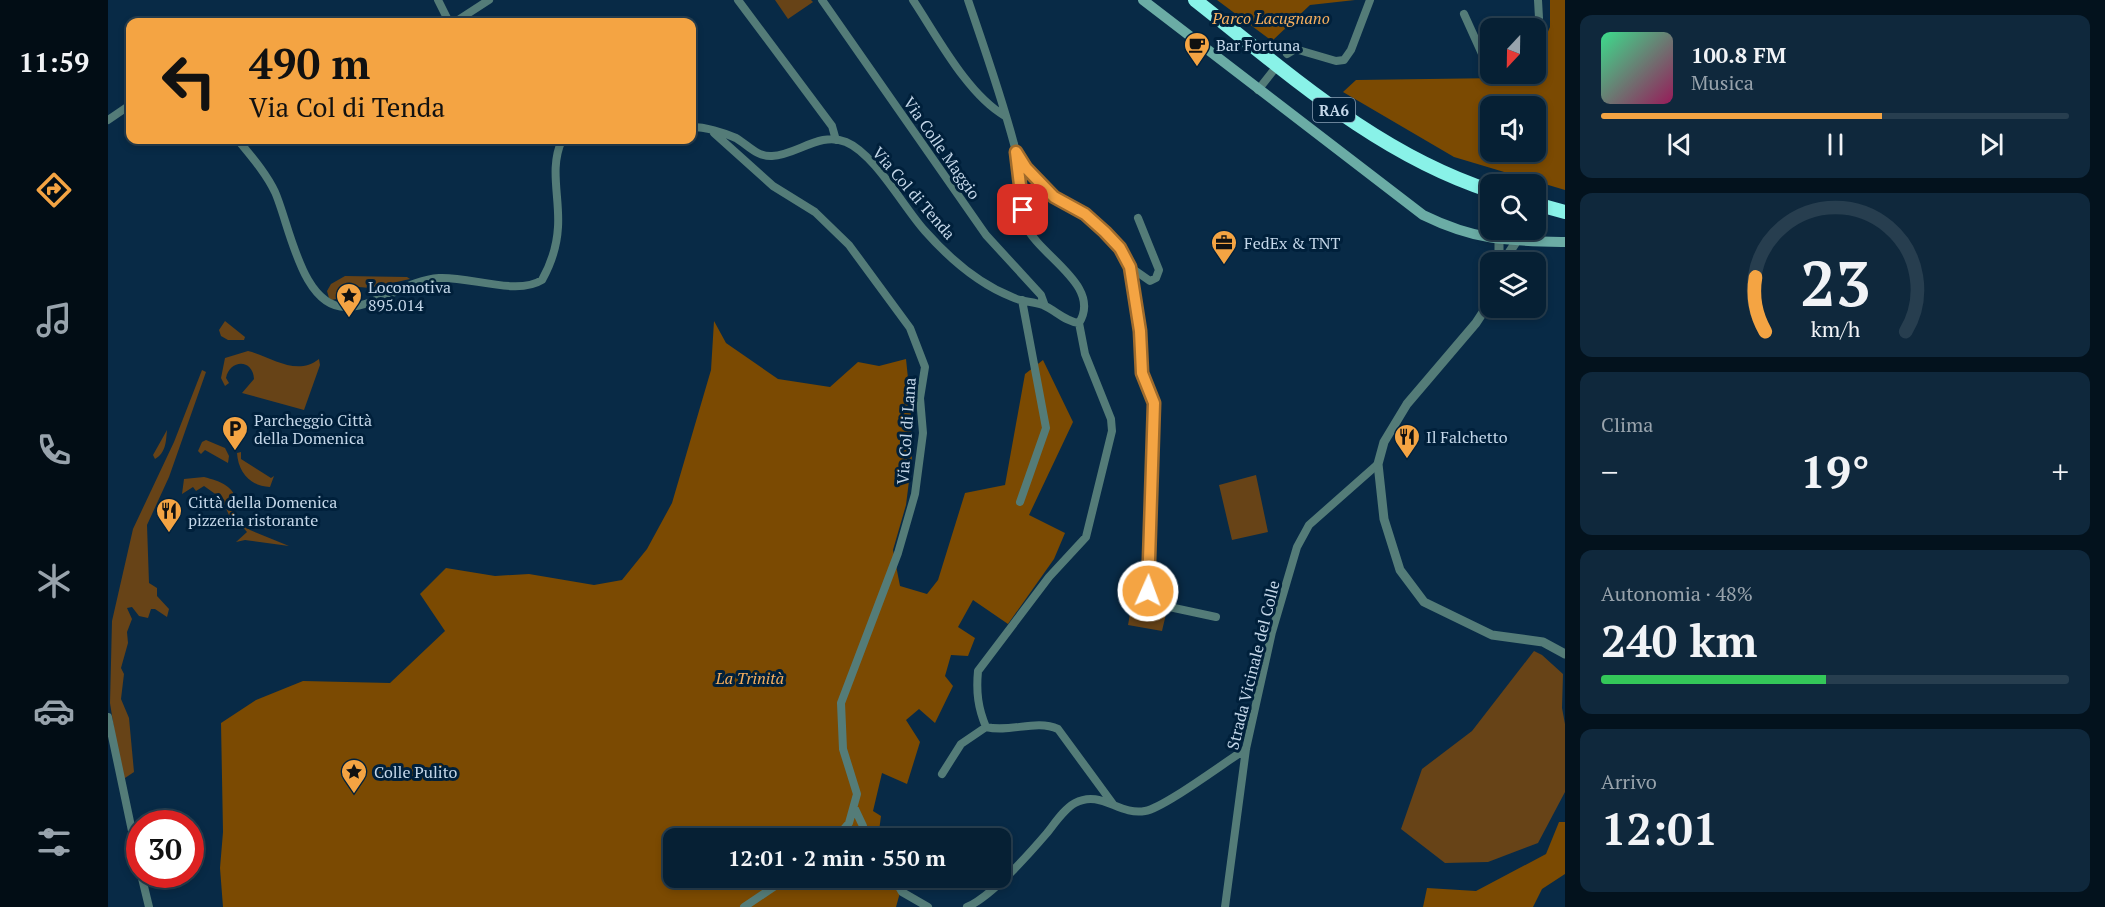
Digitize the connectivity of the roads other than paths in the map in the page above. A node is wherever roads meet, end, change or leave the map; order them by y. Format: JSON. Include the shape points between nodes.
{"nodes":[{"id":1,"x":438,"y":0,"type":"edge"},
{"id":2,"x":489,"y":0,"type":"edge"},
{"id":3,"x":738,"y":0,"type":"edge"},
{"id":4,"x":822,"y":0,"type":"edge"},
{"id":5,"x":913,"y":0,"type":"edge"},
{"id":6,"x":968,"y":0,"type":"edge"},
{"id":7,"x":1143,"y":0,"type":"edge"},
{"id":8,"x":1195,"y":0,"type":"edge"},
{"id":9,"x":1207,"y":0,"type":"edge"},
{"id":10,"x":1370,"y":0,"type":"edge"},
{"id":11,"x":1538,"y":0,"type":"edge"},
{"id":12,"x":1464,"y":14,"type":"dead end"},
{"id":13,"x":447,"y":18,"type":"edge"},
{"id":14,"x":461,"y":18,"type":"edge"},
{"id":15,"x":1539,"y":18,"type":"edge"},
{"id":16,"x":1480,"y":49,"type":"edge"},
{"id":17,"x":1287,"y":54,"type":"dead end"},
{"id":18,"x":1274,"y":71,"type":"dead end"},
{"id":19,"x":1258,"y":90,"type":"junction"},
{"id":20,"x":126,"y":108,"type":"edge"},
{"id":21,"x":1005,"y":116,"type":"junction"},
{"id":22,"x":108,"y":120,"type":"edge"},
{"id":23,"x":696,"y":127,"type":"edge"},
{"id":24,"x":709,"y":130,"type":"junction"},
{"id":25,"x":836,"y":140,"type":"junction"},
{"id":26,"x":241,"y":144,"type":"edge"},
{"id":27,"x":561,"y":144,"type":"edge"},
{"id":28,"x":1016,"y":152,"type":"junction"},
{"id":29,"x":1480,"y":178,"type":"edge"},
{"id":30,"x":1480,"y":186,"type":"edge"},
{"id":31,"x":1546,"y":199,"type":"edge"},
{"id":32,"x":1565,"y":204,"type":"edge"},
{"id":33,"x":1546,"y":207,"type":"edge"},
{"id":34,"x":1565,"y":212,"type":"edge"},
{"id":35,"x":1138,"y":218,"type":"dead end"},
{"id":36,"x":1499,"y":241,"type":"junction"},
{"id":37,"x":1515,"y":242,"type":"junction"},
{"id":38,"x":1565,"y":242,"type":"edge"},
{"id":39,"x":1500,"y":252,"type":"edge"},
{"id":40,"x":1508,"y":252,"type":"edge"},
{"id":41,"x":1130,"y":267,"type":"junction"},
{"id":42,"x":1022,"y":300,"type":"junction"},
{"id":43,"x":1045,"y":306,"type":"junction"},
{"id":44,"x":1480,"y":317,"type":"edge"},
{"id":45,"x":1079,"y":323,"type":"junction"},
{"id":46,"x":1378,"y":464,"type":"junction"},
{"id":47,"x":1020,"y":502,"type":"dead end"},
{"id":48,"x":1216,"y":617,"type":"dead end"},
{"id":49,"x":1565,"y":654,"type":"edge"},
{"id":50,"x":108,"y":717,"type":"edge"},
{"id":51,"x":986,"y":727,"type":"junction"},
{"id":52,"x":1246,"y":749,"type":"junction"},
{"id":53,"x":942,"y":774,"type":"dead end"},
{"id":54,"x":1113,"y":804,"type":"junction"},
{"id":55,"x":855,"y":809,"type":"junction"},
{"id":56,"x":128,"y":810,"type":"edge"},
{"id":57,"x":845,"y":828,"type":"edge"},
{"id":58,"x":863,"y":828,"type":"edge"},
{"id":59,"x":144,"y":888,"type":"edge"},
{"id":60,"x":772,"y":888,"type":"edge"},
{"id":61,"x":900,"y":888,"type":"edge"},
{"id":62,"x":149,"y":907,"type":"edge"},
{"id":63,"x":744,"y":907,"type":"edge"},
{"id":64,"x":928,"y":907,"type":"edge"},
{"id":65,"x":967,"y":907,"type":"edge"},
{"id":66,"x":1225,"y":907,"type":"edge"}],
"edges":[{"from":1,"to":13,"type":"street"},
{"from":2,"to":14,"type":"street"},
{"from":3,"to":25,"type":"street","via":[[832,126]]},
{"from":4,"to":43,"type":"street","name":"Via Colle Maggio","via":[[986,235],[1041,295]]},
{"from":5,"to":21,"type":"street","via":[[971,84]]},
{"from":6,"to":21,"type":"street"},
{"from":7,"to":19,"type":"main road"},
{"from":8,"to":30,"type":"highway","number":"RA6","via":[[1354,124],[1433,167]]},
{"from":9,"to":29,"type":"highway","number":"RA6","via":[[1359,117],[1439,162]]},
{"from":10,"to":17,"type":"street","via":[[1344,60],[1295,49]]},
{"from":11,"to":15,"type":"street"},
{"from":12,"to":16,"type":"street"},
{"from":18,"to":19,"type":"street"},
{"from":19,"to":36,"type":"main road","via":[[1423,215],[1467,234]]},
{"from":20,"to":22,"type":"street"},
{"from":21,"to":28,"type":"street"},
{"from":23,"to":24,"type":"street"},
{"from":24,"to":25,"type":"street","via":[[735,138],[759,155],[771,157],[819,141]]},
{"from":24,"to":55,"type":"street","name":"Via Col di Lana","via":[[773,186],[815,212],[849,245],[910,328],[925,367],[920,398],[923,433],[915,494],[898,553],[841,703],[843,749],[856,794]]},
{"from":25,"to":42,"type":"street","name":"Via Col di Tenda","via":[[858,149],[924,230],[952,257],[999,292]]},
{"from":26,"to":27,"type":"street","via":[[273,189],[309,285],[319,298],[349,307],[434,279],[525,287],[542,280],[556,244],[555,161]]},
{"from":28,"to":41,"type":"street","via":[[1054,197],[1085,214],[1105,232]]},
{"from":28,"to":45,"type":"street","via":[[1025,223],[1041,248],[1075,280],[1083,304]]},
{"from":31,"to":32,"type":"highway"},
{"from":33,"to":34,"type":"highway"},
{"from":35,"to":41,"type":"street","via":[[1159,270],[1150,281]]},
{"from":36,"to":37,"type":"main road"},
{"from":36,"to":39,"type":"street"},
{"from":37,"to":38,"type":"main road"},
{"from":37,"to":40,"type":"street"},
{"from":41,"to":48,"type":"street","via":[[1142,373],[1154,403],[1148,591],[1150,599],[1160,605]]},
{"from":42,"to":43,"type":"street","name":"Via Col di Tenda"},
{"from":42,"to":47,"type":"street","via":[[1046,428]]},
{"from":43,"to":45,"type":"street","name":"Via Col di Tenda"},
{"from":44,"to":46,"type":"street","via":[[1407,404],[1384,442]]},
{"from":45,"to":51,"type":"street","via":[[1084,354],[1111,419],[1112,431],[1086,537],[1048,577],[978,671],[978,708]]},
{"from":46,"to":49,"type":"street","via":[[1392,552],[1424,602],[1492,634],[1543,642]]},
{"from":46,"to":52,"type":"street","name":"Strada Vicinale del Colle","via":[[1309,525],[1297,548],[1272,632]]},
{"from":50,"to":56,"type":"street"},
{"from":51,"to":53,"type":"street","via":[[961,744]]},
{"from":51,"to":54,"type":"street","via":[[1048,724],[1058,729]]},
{"from":52,"to":54,"type":"street","via":[[1154,808],[1132,812]]},
{"from":52,"to":66,"type":"street","name":"Strada Vicinale del Colle"},
{"from":54,"to":65,"type":"street","via":[[1100,798],[1075,803],[1032,850],[980,900]]},
{"from":55,"to":57,"type":"street"},
{"from":55,"to":58,"type":"street","name":"Via Col di Lana"},
{"from":59,"to":62,"type":"street"},
{"from":60,"to":63,"type":"street"},
{"from":61,"to":64,"type":"street"}]}
